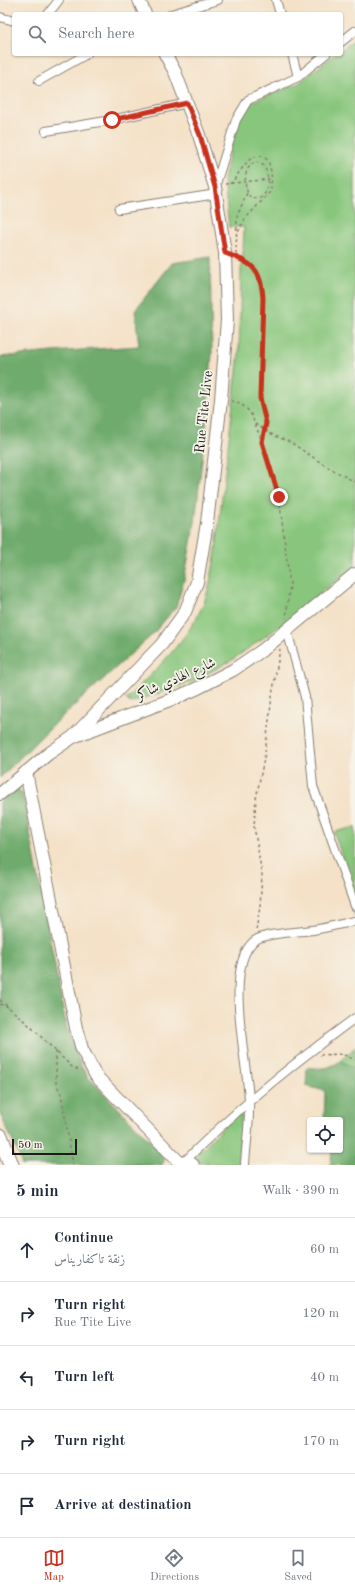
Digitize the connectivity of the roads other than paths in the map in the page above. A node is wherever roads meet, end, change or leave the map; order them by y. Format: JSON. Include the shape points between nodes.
{"nodes":[{"id":1,"x":59,"y":0,"type":"edge"},
{"id":2,"x":139,"y":0,"type":"edge"},
{"id":3,"x":218,"y":0,"type":"edge"},
{"id":4,"x":276,"y":0,"type":"edge"},
{"id":5,"x":50,"y":12,"type":"edge"},
{"id":6,"x":144,"y":12,"type":"edge"},
{"id":7,"x":178,"y":12,"type":"edge"},
{"id":8,"x":279,"y":12,"type":"edge"},
{"id":9,"x":0,"y":17,"type":"edge"},
{"id":10,"x":12,"y":20,"type":"edge"},
{"id":11,"x":355,"y":31,"type":"edge"},
{"id":12,"x":343,"y":40,"type":"edge"},
{"id":13,"x":83,"y":56,"type":"edge"},
{"id":14,"x":166,"y":56,"type":"edge"},
{"id":15,"x":293,"y":56,"type":"edge"},
{"id":16,"x":324,"y":56,"type":"edge"},
{"id":17,"x":298,"y":77,"type":"junction"},
{"id":18,"x":39,"y":81,"type":"dead end"},
{"id":19,"x":187,"y":103,"type":"junction"},
{"id":20,"x":46,"y":131,"type":"dead end"},
{"id":21,"x":216,"y":191,"type":"junction"},
{"id":22,"x":119,"y":209,"type":"dead end"},
{"id":23,"x":355,"y":574,"type":"edge"},
{"id":24,"x":286,"y":631,"type":"junction"},
{"id":25,"x":73,"y":737,"type":"junction"},
{"id":26,"x":26,"y":772,"type":"junction"},
{"id":27,"x":0,"y":794,"type":"edge"},
{"id":28,"x":355,"y":906,"type":"edge"},
{"id":29,"x":355,"y":921,"type":"edge"},
{"id":30,"x":355,"y":1018,"type":"edge"},
{"id":31,"x":249,"y":1102,"type":"junction"},
{"id":32,"x":0,"y":1136,"type":"edge"},
{"id":33,"x":184,"y":1164,"type":"edge"},
{"id":34,"x":11,"y":1165,"type":"edge"},
{"id":35,"x":245,"y":1165,"type":"edge"}],
"edges":[{"from":1,"to":5,"type":"street"},
{"from":2,"to":6,"type":"street"},
{"from":3,"to":7,"type":"street"},
{"from":4,"to":8,"type":"street"},
{"from":9,"to":10,"type":"street"},
{"from":11,"to":12,"type":"street"},
{"from":13,"to":18,"type":"street"},
{"from":14,"to":19,"type":"street","name":"Rue Tite Live"},
{"from":15,"to":17,"type":"street"},
{"from":16,"to":17,"type":"street"},
{"from":17,"to":21,"type":"street","via":[[248,100],[236,120]]},
{"from":19,"to":20,"type":"street","via":[[112,120]]},
{"from":19,"to":21,"type":"street","name":"Rue Tite Live","via":[[200,135]]},
{"from":21,"to":22,"type":"street"},
{"from":21,"to":25,"type":"street","name":"Rue Tite Live","via":[[225,253],[227,320],[221,400],[206,531],[197,582],[185,612],[162,644]]},
{"from":23,"to":24,"type":"street","name":"شارع الهادي شاكر"},
{"from":24,"to":25,"type":"street","name":"شارع الهادي شاكر","via":[[220,678],[169,701]]},
{"from":24,"to":28,"type":"street","via":[[305,697],[313,786]]},
{"from":25,"to":26,"type":"street","name":"شارع الهادي شاكر"},
{"from":26,"to":27,"type":"street","name":"شارع الهادي شاكر"},
{"from":26,"to":33,"type":"street","via":[[76,1028],[88,1064],[96,1076]]},
{"from":29,"to":31,"type":"street","via":[[264,937],[255,940],[244,956],[238,994]]},
{"from":30,"to":31,"type":"street"},
{"from":31,"to":33,"type":"street","via":[[228,1119]]},
{"from":31,"to":35,"type":"street"},
{"from":32,"to":34,"type":"highway"}]}
